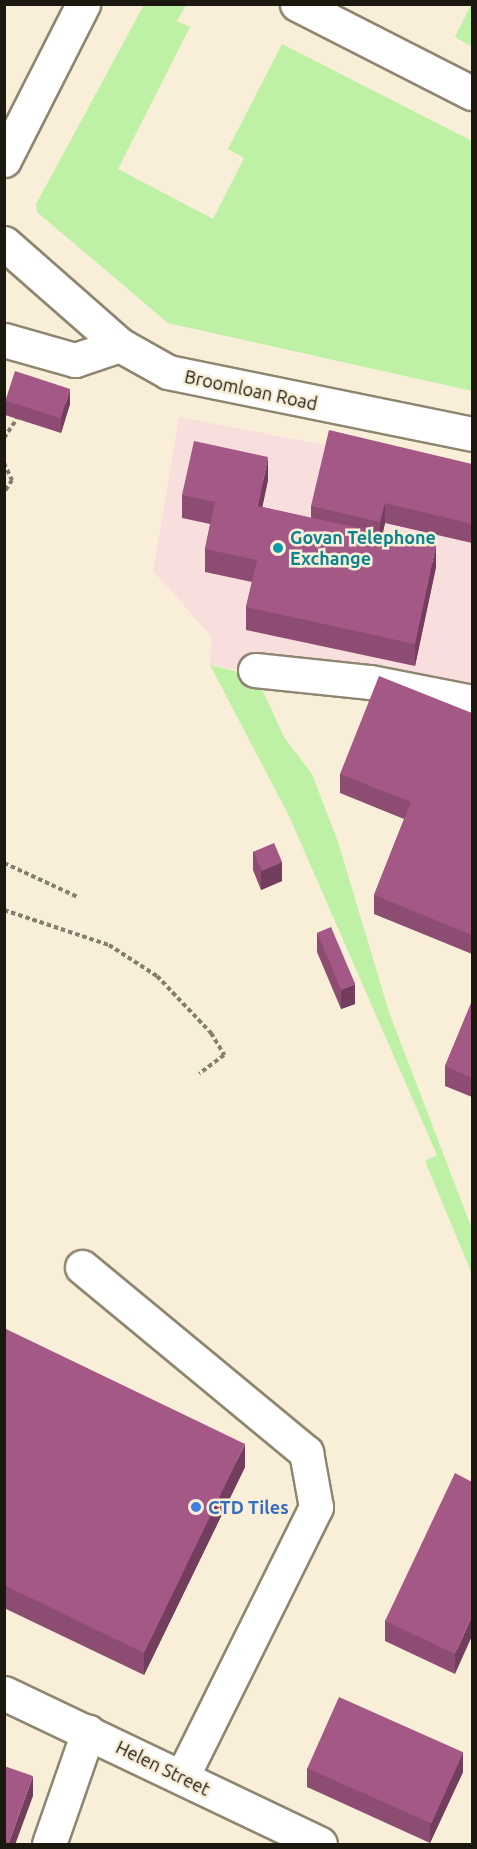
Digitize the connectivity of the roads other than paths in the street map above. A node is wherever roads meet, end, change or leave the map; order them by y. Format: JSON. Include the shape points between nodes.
{"nodes":[{"id":1,"x":83,"y":4,"type":"edge"},
{"id":2,"x":297,"y":4,"type":"edge"},
{"id":3,"x":472,"y":93,"type":"edge"},
{"id":4,"x":4,"y":160,"type":"edge"},
{"id":5,"x":4,"y":243,"type":"edge"},
{"id":6,"x":4,"y":340,"type":"edge"},
{"id":7,"x":120,"y":345,"type":"junction"},
{"id":8,"x":472,"y":434,"type":"edge"},
{"id":9,"x":255,"y":670,"type":"dead end"},
{"id":10,"x":472,"y":702,"type":"edge"},
{"id":11,"x":82,"y":1268,"type":"dead end"},
{"id":12,"x":4,"y":1693,"type":"edge"},
{"id":13,"x":88,"y":1732,"type":"junction"},
{"id":14,"x":182,"y":1777,"type":"junction"},
{"id":15,"x":49,"y":1845,"type":"edge"},
{"id":16,"x":320,"y":1845,"type":"edge"}],
"edges":[{"from":1,"to":4,"type":"street"},
{"from":2,"to":3,"type":"street"},
{"from":5,"to":7,"type":"street","name":"Broomloan Road"},
{"from":6,"to":7,"type":"street","via":[[75,360]]},
{"from":7,"to":8,"type":"street","name":"Broomloan Road","via":[[189,379]]},
{"from":9,"to":10,"type":"street","via":[[370,682]]},
{"from":11,"to":14,"type":"street","via":[[306,1452],[316,1507]]},
{"from":12,"to":13,"type":"street","name":"Helen Street"},
{"from":13,"to":14,"type":"street","name":"Helen Street"},
{"from":13,"to":15,"type":"street"},
{"from":14,"to":16,"type":"street","name":"Helen Street"}]}
